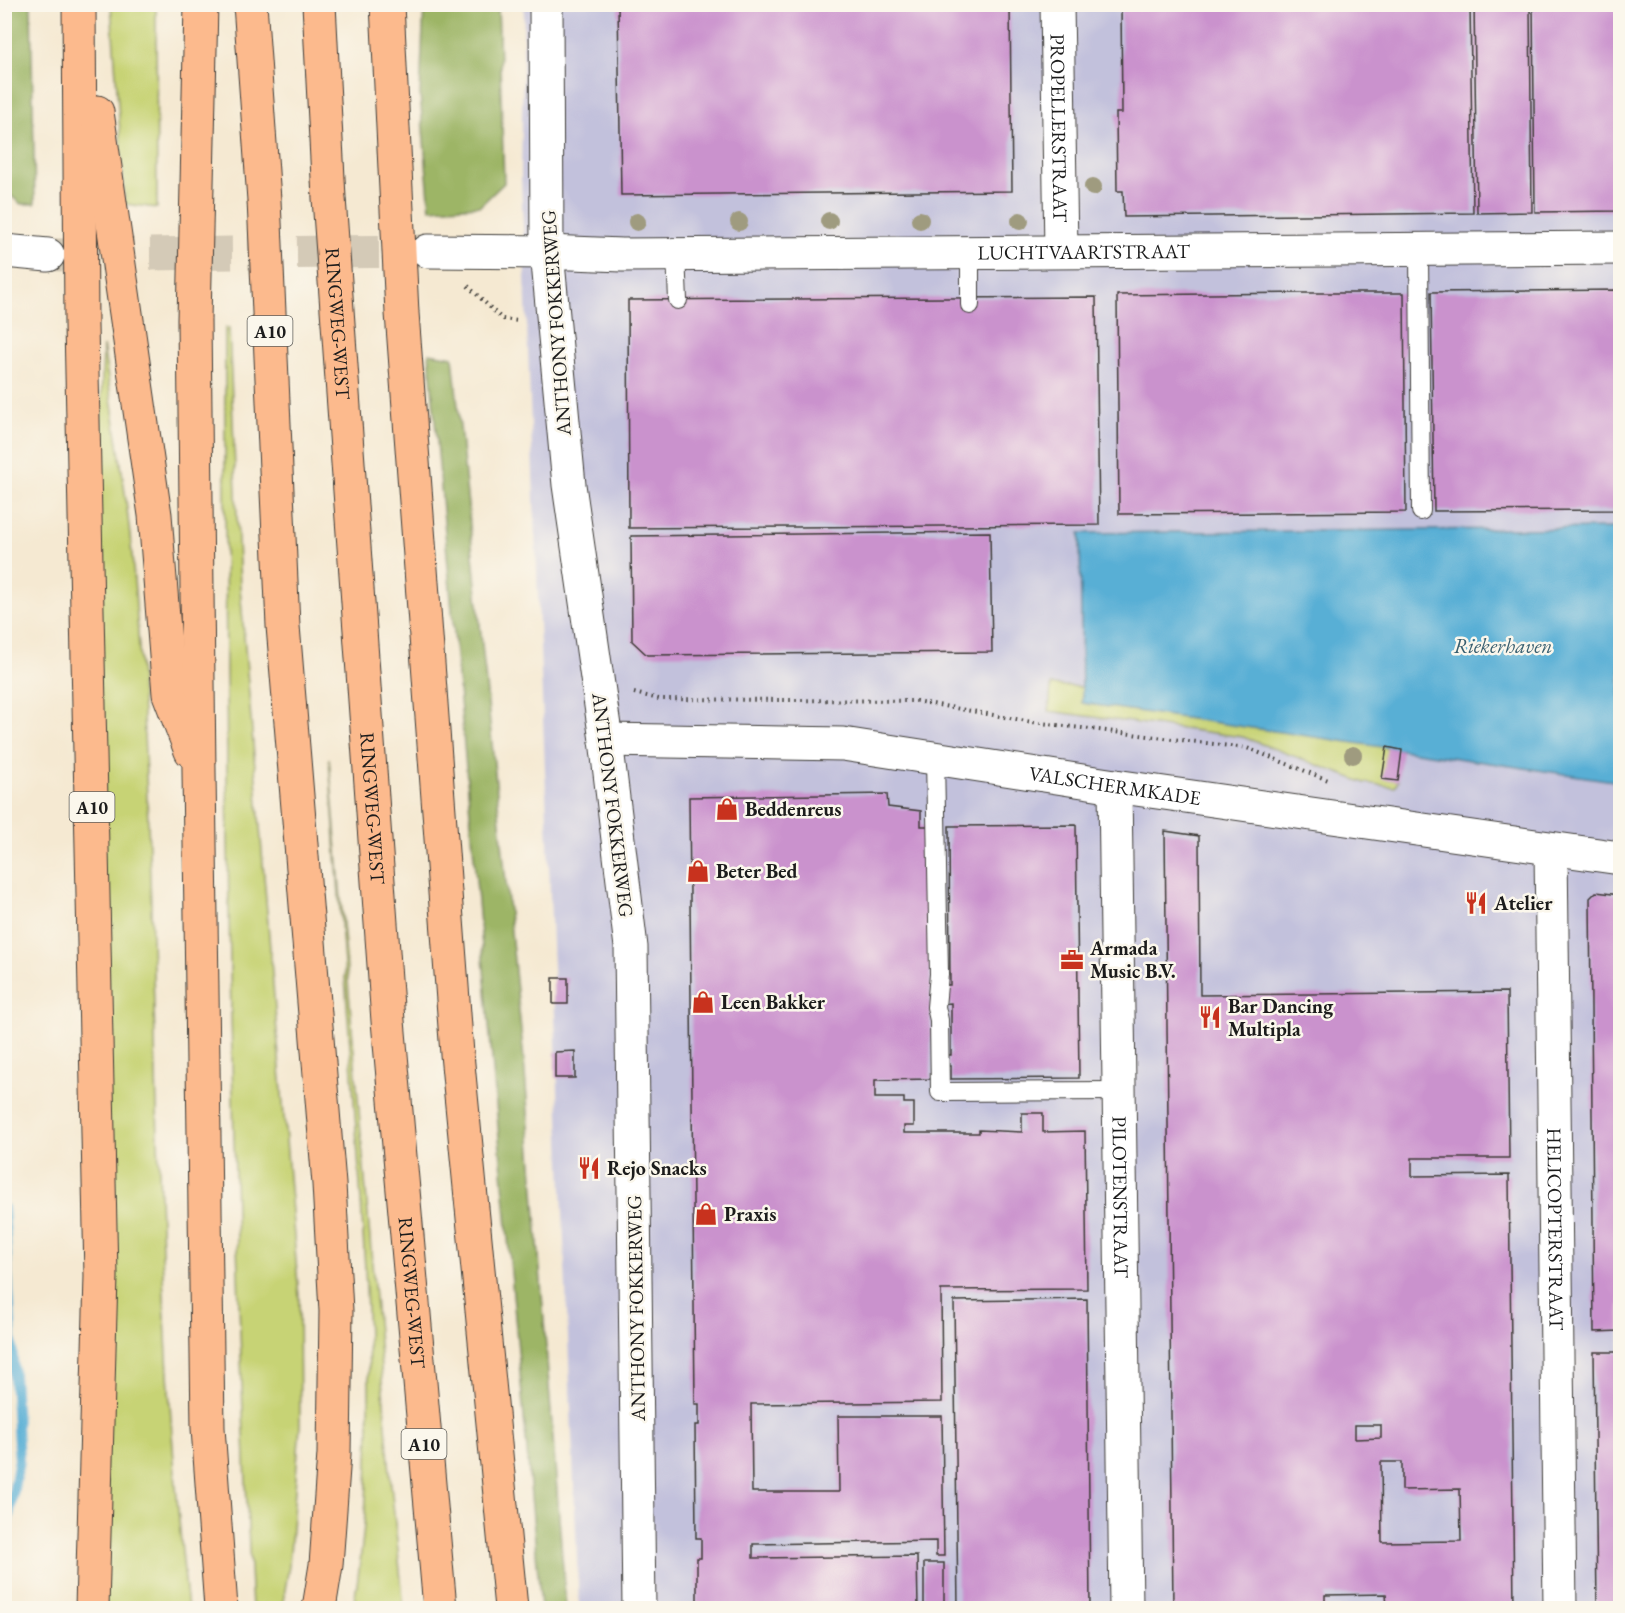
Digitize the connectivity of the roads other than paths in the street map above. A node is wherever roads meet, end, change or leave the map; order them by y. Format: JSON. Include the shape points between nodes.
{"nodes":[{"id":1,"x":81,"y":4,"type":"edge"},
{"id":2,"x":201,"y":4,"type":"edge"},
{"id":3,"x":250,"y":4,"type":"edge"},
{"id":4,"x":319,"y":4,"type":"edge"},
{"id":5,"x":387,"y":4,"type":"edge"},
{"id":6,"x":546,"y":4,"type":"edge"},
{"id":7,"x":1057,"y":4,"type":"edge"},
{"id":8,"x":1620,"y":248,"type":"edge"},
{"id":9,"x":4,"y":251,"type":"edge"},
{"id":10,"x":428,"y":251,"type":"tunnel mouth"},
{"id":11,"x":1061,"y":251,"type":"junction"},
{"id":12,"x":1419,"y":251,"type":"junction"},
{"id":13,"x":547,"y":252,"type":"junction"},
{"id":14,"x":970,"y":252,"type":"junction"},
{"id":15,"x":48,"y":255,"type":"tunnel mouth"},
{"id":16,"x":676,"y":255,"type":"junction"},
{"id":17,"x":678,"y":300,"type":"dead end"},
{"id":18,"x":970,"y":305,"type":"dead end"},
{"id":19,"x":1421,"y":512,"type":"dead end"},
{"id":20,"x":606,"y":740,"type":"junction"},
{"id":21,"x":935,"y":758,"type":"junction"},
{"id":22,"x":199,"y":772,"type":"junction"},
{"id":23,"x":1115,"y":786,"type":"junction"},
{"id":24,"x":1551,"y":849,"type":"junction"},
{"id":25,"x":1620,"y":858,"type":"edge"},
{"id":26,"x":1119,"y":1091,"type":"junction"},
{"id":27,"x":92,"y":1608,"type":"edge"},
{"id":28,"x":221,"y":1608,"type":"edge"},
{"id":29,"x":319,"y":1608,"type":"edge"},
{"id":30,"x":440,"y":1608,"type":"edge"},
{"id":31,"x":511,"y":1608,"type":"edge"},
{"id":32,"x":639,"y":1608,"type":"edge"},
{"id":33,"x":1126,"y":1608,"type":"edge"},
{"id":34,"x":1560,"y":1608,"type":"edge"}],
"edges":[{"from":1,"to":22,"type":"highway","number":"A10","via":[[155,515],[169,694]]},
{"from":1,"to":27,"type":"highway","number":"A10","via":[[81,325],[101,1276]]},
{"from":2,"to":22,"type":"highway","number":"A10","via":[[194,321]]},
{"from":3,"to":29,"type":"highway","number":"A10","via":[[267,259],[283,626],[336,1311],[334,1454]]},
{"from":4,"to":30,"type":"highway","name":"RINGWEG-WEST","number":"A10","via":[[329,198],[388,1021]]},
{"from":5,"to":31,"type":"highway","via":[[402,313],[457,1054]]},
{"from":6,"to":13,"type":"street","name":"ANTHONY FOKKERWEG"},
{"from":7,"to":11,"type":"street","name":"PROPELLERSTRAAT"},
{"from":8,"to":12,"type":"street","name":"LUCHTVAARTSTRAAT"},
{"from":9,"to":15,"type":"street"},
{"from":10,"to":13,"type":"street","name":"LUCHTVAARTSTRAAT"},
{"from":11,"to":12,"type":"street","name":"LUCHTVAARTSTRAAT"},
{"from":11,"to":14,"type":"street","name":"LUCHTVAARTSTRAAT"},
{"from":12,"to":19,"type":"lane"},
{"from":13,"to":16,"type":"street","name":"LUCHTVAARTSTRAAT"},
{"from":13,"to":20,"type":"street","name":"ANTHONY FOKKERWEG","via":[[569,485]]},
{"from":14,"to":16,"type":"street","name":"LUCHTVAARTSTRAAT"},
{"from":14,"to":18,"type":"lane"},
{"from":16,"to":17,"type":"lane"},
{"from":20,"to":21,"type":"street","name":"VALSCHERMKADE","via":[[843,744]]},
{"from":20,"to":32,"type":"street","name":"ANTHONY FOKKERWEG","via":[[631,947]]},
{"from":21,"to":23,"type":"street","name":"VALSCHERMKADE"},
{"from":21,"to":26,"type":"lane","via":[[940,1092]]},
{"from":22,"to":28,"type":"highway","number":"A10","via":[[208,1428]]},
{"from":23,"to":24,"type":"street","name":"VALSCHERMKADE"},
{"from":23,"to":26,"type":"street","name":"PILOTENSTRAAT"},
{"from":24,"to":25,"type":"street","name":"VALSCHERMKADE"},
{"from":24,"to":34,"type":"street","name":"HELICOPTERSTRAAT"},
{"from":26,"to":33,"type":"street","name":"PILOTENSTRAAT"}]}
